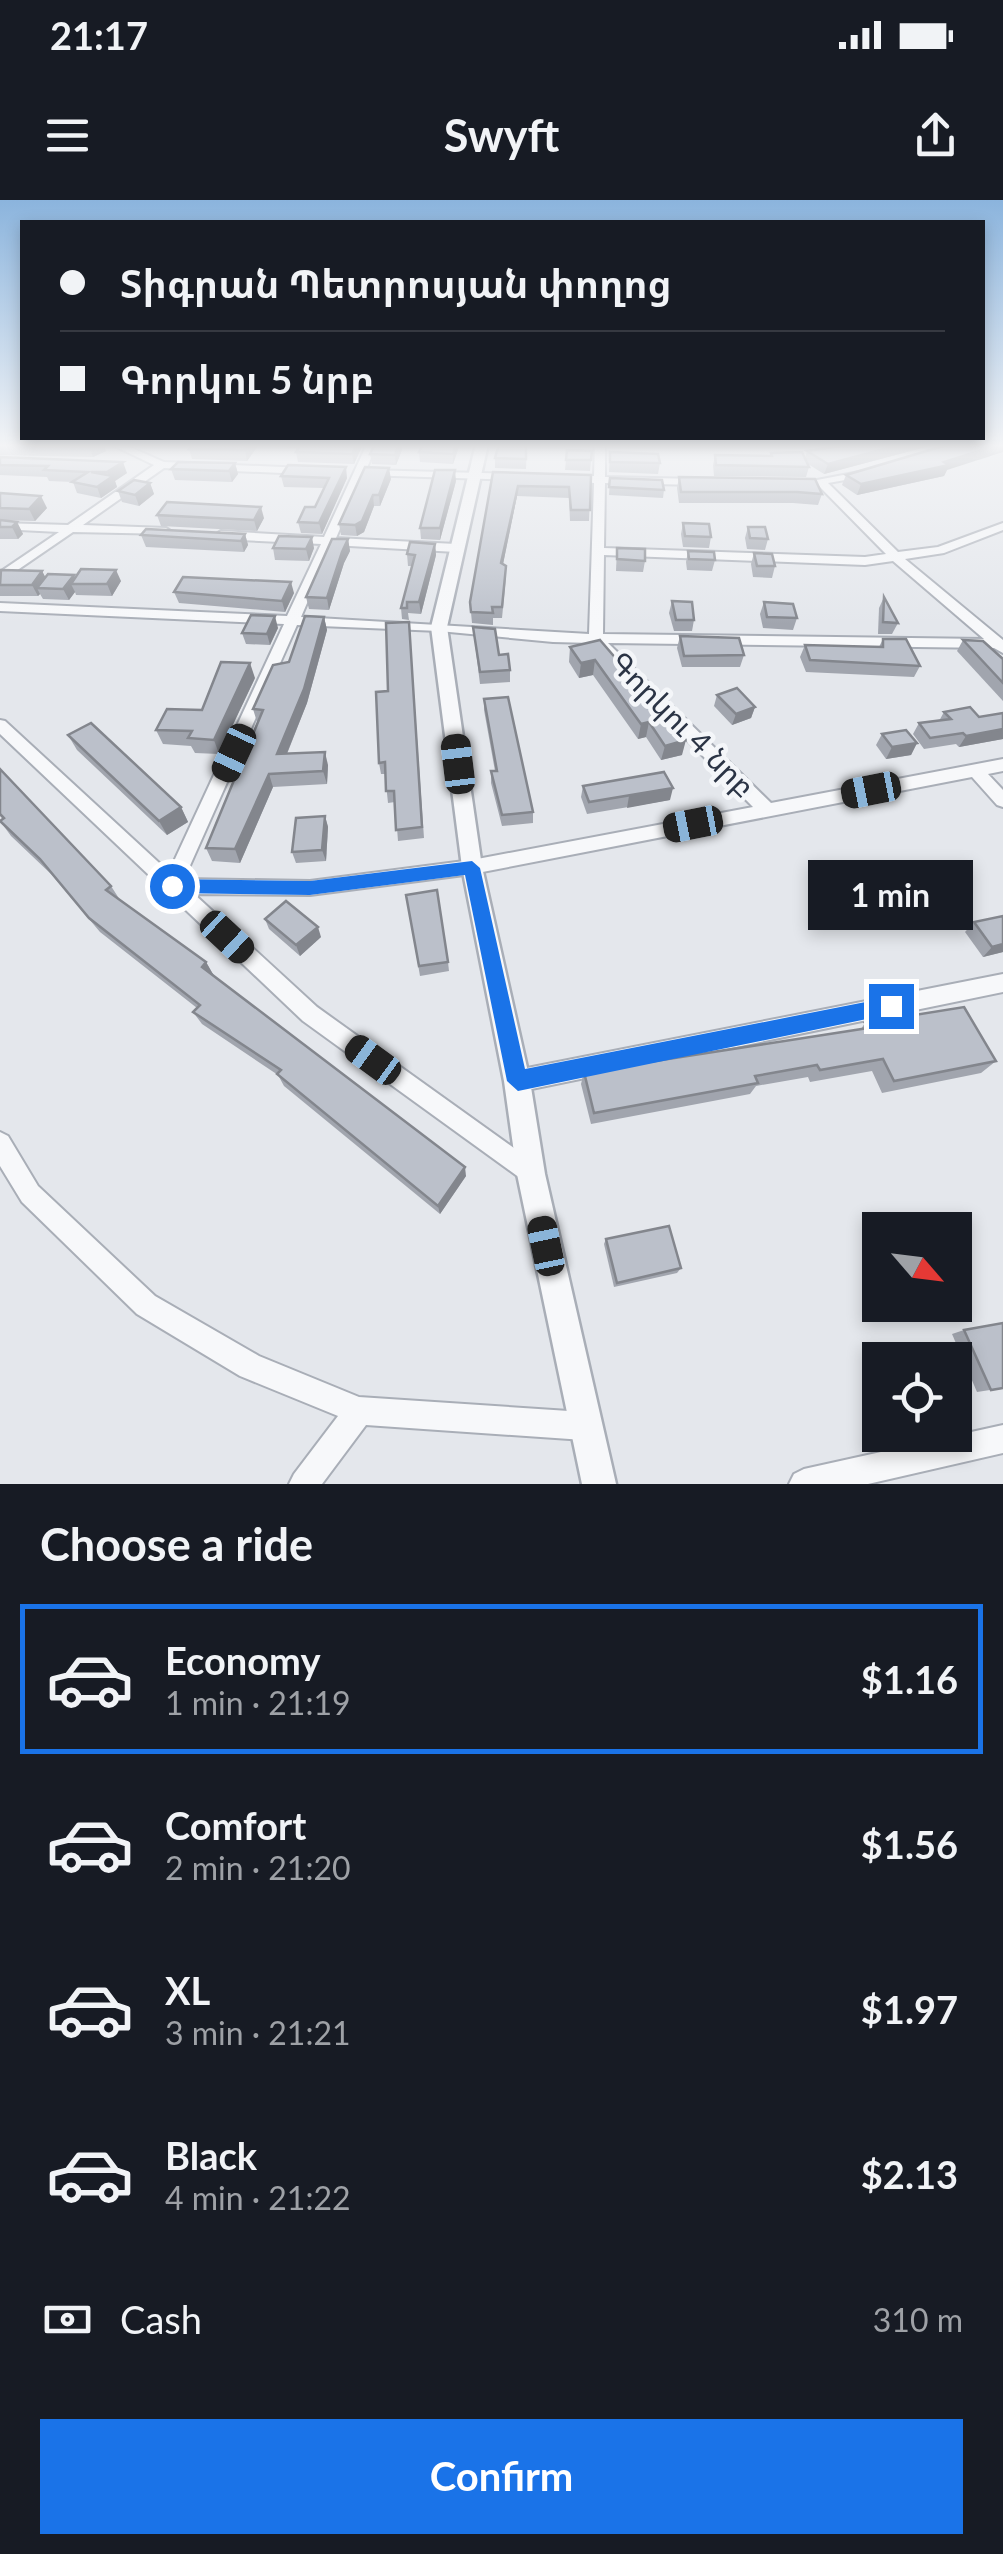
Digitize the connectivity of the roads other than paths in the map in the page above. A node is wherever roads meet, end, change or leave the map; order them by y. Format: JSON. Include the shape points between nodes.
{"nodes":[{"id":1,"x":107,"y":504,"type":"edge"},
{"id":2,"x":347,"y":504,"type":"edge"},
{"id":3,"x":467,"y":504,"type":"edge"},
{"id":4,"x":601,"y":504,"type":"edge"},
{"id":5,"x":843,"y":504,"type":"edge"},
{"id":6,"x":0,"y":526,"type":"edge"},
{"id":7,"x":1003,"y":526,"type":"edge"},
{"id":8,"x":72,"y":528,"type":"junction"},
{"id":9,"x":191,"y":534,"type":"edge"},
{"id":10,"x":211,"y":534,"type":"edge"},
{"id":11,"x":331,"y":540,"type":"junction"},
{"id":12,"x":456,"y":548,"type":"junction"},
{"id":13,"x":600,"y":551,"type":"junction"},
{"id":14,"x":897,"y":558,"type":"junction"},
{"id":15,"x":0,"y":578,"type":"edge"},
{"id":16,"x":0,"y":606,"type":"edge"},
{"id":17,"x":295,"y":621,"type":"junction"},
{"id":18,"x":440,"y":627,"type":"junction"},
{"id":19,"x":596,"y":639,"type":"junction"},
{"id":20,"x":1002,"y":646,"type":"edge"},
{"id":21,"x":0,"y":725,"type":"edge"},
{"id":22,"x":1003,"y":765,"type":"edge"},
{"id":23,"x":975,"y":770,"type":"junction"},
{"id":24,"x":1003,"y":801,"type":"edge"},
{"id":25,"x":767,"y":810,"type":"junction"},
{"id":26,"x":472,"y":868,"type":"junction"},
{"id":27,"x":172,"y":886,"type":"junction"},
{"id":28,"x":1003,"y":983,"type":"edge"},
{"id":29,"x":518,"y":1081,"type":"junction"},
{"id":30,"x":0,"y":1144,"type":"edge"},
{"id":31,"x":531,"y":1174,"type":"junction"},
{"id":32,"x":359,"y":1411,"type":"junction"},
{"id":33,"x":584,"y":1426,"type":"junction"},
{"id":34,"x":1003,"y":1439,"type":"edge"},
{"id":35,"x":304,"y":1484,"type":"edge"},
{"id":36,"x":599,"y":1484,"type":"edge"},
{"id":37,"x":804,"y":1484,"type":"edge"}],
"edges":[{"from":1,"to":8,"type":"street"},
{"from":2,"to":11,"type":"street"},
{"from":3,"to":12,"type":"street"},
{"from":4,"to":13,"type":"street"},
{"from":5,"to":14,"type":"street"},
{"from":6,"to":8,"type":"street"},
{"from":7,"to":14,"type":"street"},
{"from":8,"to":9,"type":"street"},
{"from":8,"to":15,"type":"street"},
{"from":10,"to":11,"type":"street"},
{"from":11,"to":12,"type":"street"},
{"from":11,"to":17,"type":"street"},
{"from":12,"to":18,"type":"street"},
{"from":13,"to":14,"type":"street"},
{"from":13,"to":19,"type":"street"},
{"from":14,"to":20,"type":"street"},
{"from":16,"to":17,"type":"street"},
{"from":17,"to":18,"type":"street"},
{"from":17,"to":27,"type":"street"},
{"from":18,"to":19,"type":"street"},
{"from":18,"to":26,"type":"street"},
{"from":19,"to":20,"type":"street"},
{"from":19,"to":25,"type":"street","name":"Գորկու 4 նրբ"},
{"from":21,"to":27,"type":"street"},
{"from":22,"to":23,"type":"street"},
{"from":23,"to":24,"type":"street"},
{"from":23,"to":25,"type":"street"},
{"from":25,"to":26,"type":"street"},
{"from":26,"to":27,"type":"street","via":[[310,888]]},
{"from":26,"to":29,"type":"street"},
{"from":27,"to":31,"type":"street","via":[[310,1014]]},
{"from":28,"to":29,"type":"street"},
{"from":29,"to":31,"type":"street"},
{"from":30,"to":32,"type":"street","via":[[30,1194],[146,1305],[250,1366]]},
{"from":31,"to":33,"type":"street"},
{"from":32,"to":33,"type":"street"},
{"from":32,"to":35,"type":"street"},
{"from":33,"to":36,"type":"street"},
{"from":34,"to":37,"type":"street"}]}
